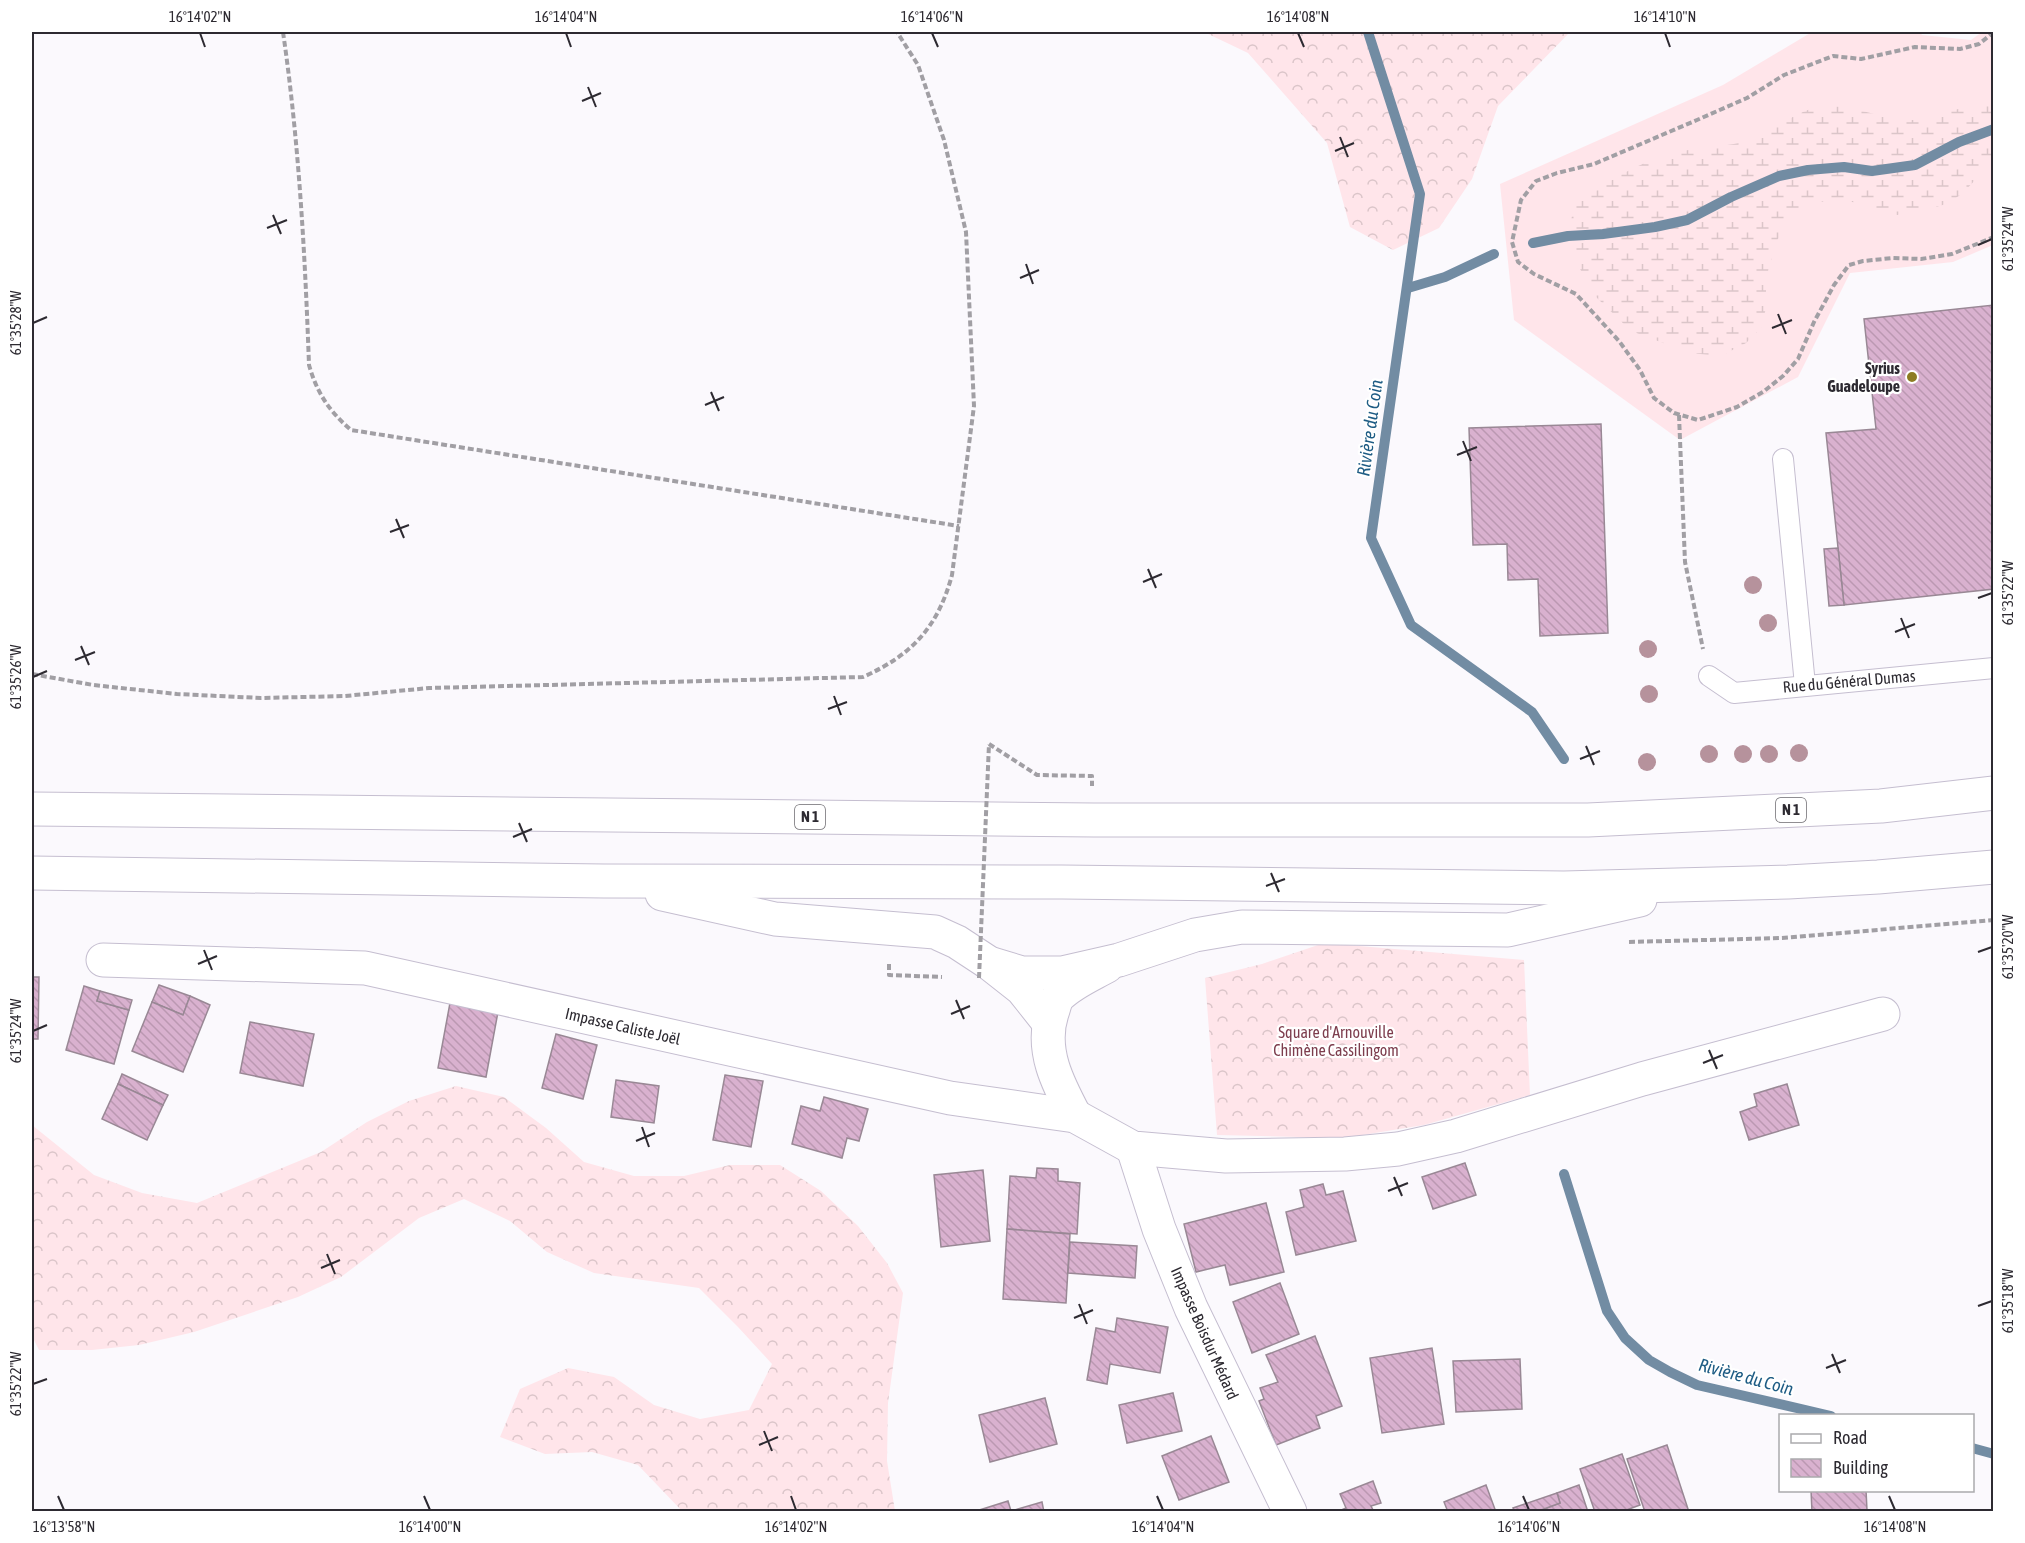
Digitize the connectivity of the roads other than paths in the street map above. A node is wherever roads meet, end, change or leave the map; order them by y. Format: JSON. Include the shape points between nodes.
{"nodes":[{"id":1,"x":1783,"y":459,"type":"dead end"},
{"id":2,"x":1994,"y":668,"type":"edge"},
{"id":3,"x":1709,"y":676,"type":"road end"},
{"id":4,"x":1804,"y":685,"type":"junction"},
{"id":5,"x":1994,"y":793,"type":"edge"},
{"id":6,"x":32,"y":809,"type":"edge"},
{"id":7,"x":1994,"y":867,"type":"edge"},
{"id":8,"x":32,"y":873,"type":"edge"},
{"id":9,"x":604,"y":881,"type":"junction"},
{"id":10,"x":1699,"y":885,"type":"junction"},
{"id":11,"x":103,"y":960,"type":"dead end"},
{"id":12,"x":1119,"y":960,"type":"junction"},
{"id":13,"x":984,"y":970,"type":"junction"},
{"id":14,"x":1883,"y":1014,"type":"dead end"},
{"id":15,"x":1049,"y":1023,"type":"junction"},
{"id":16,"x":1075,"y":1116,"type":"junction"},
{"id":17,"x":1133,"y":1148,"type":"junction"},
{"id":18,"x":1290,"y":1512,"type":"edge"}],
"edges":[{"from":1,"to":4,"type":"lane"},
{"from":2,"to":4,"type":"lane","name":"Rue du Général Dumas"},
{"from":3,"to":4,"type":"lane","name":"Rue du Général Dumas","via":[[1734,693]]},
{"from":5,"to":6,"type":"main road","number":"N 1","via":[[1881,806],[1588,820],[1094,820]]},
{"from":7,"to":10,"type":"main road"},
{"from":8,"to":9,"type":"main road"},
{"from":9,"to":10,"type":"main road","via":[[1564,888]]},
{"from":9,"to":13,"type":"main road","via":[[775,919],[935,932],[957,942]]},
{"from":10,"to":12,"type":"main road","via":[[1508,930],[1242,927],[1195,936]]},
{"from":11,"to":16,"type":"main road","name":"Impasse Caliste Joël","via":[[365,969],[950,1098]]},
{"from":12,"to":13,"type":"main road","via":[[1062,973]]},
{"from":12,"to":15,"type":"main road","via":[[1057,998]]},
{"from":13,"to":15,"type":"main road","via":[[1022,989]]},
{"from":14,"to":17,"type":"main road","via":[[1642,1078],[1456,1136],[1398,1149],[1226,1156]]},
{"from":15,"to":16,"type":"main road","via":[[1050,1060]]},
{"from":16,"to":17,"type":"main road","name":"Impasse Caliste Joël"},
{"from":17,"to":18,"type":"main road","name":"Impasse Boisdur Médard","via":[[1159,1229],[1191,1308]]}]}
